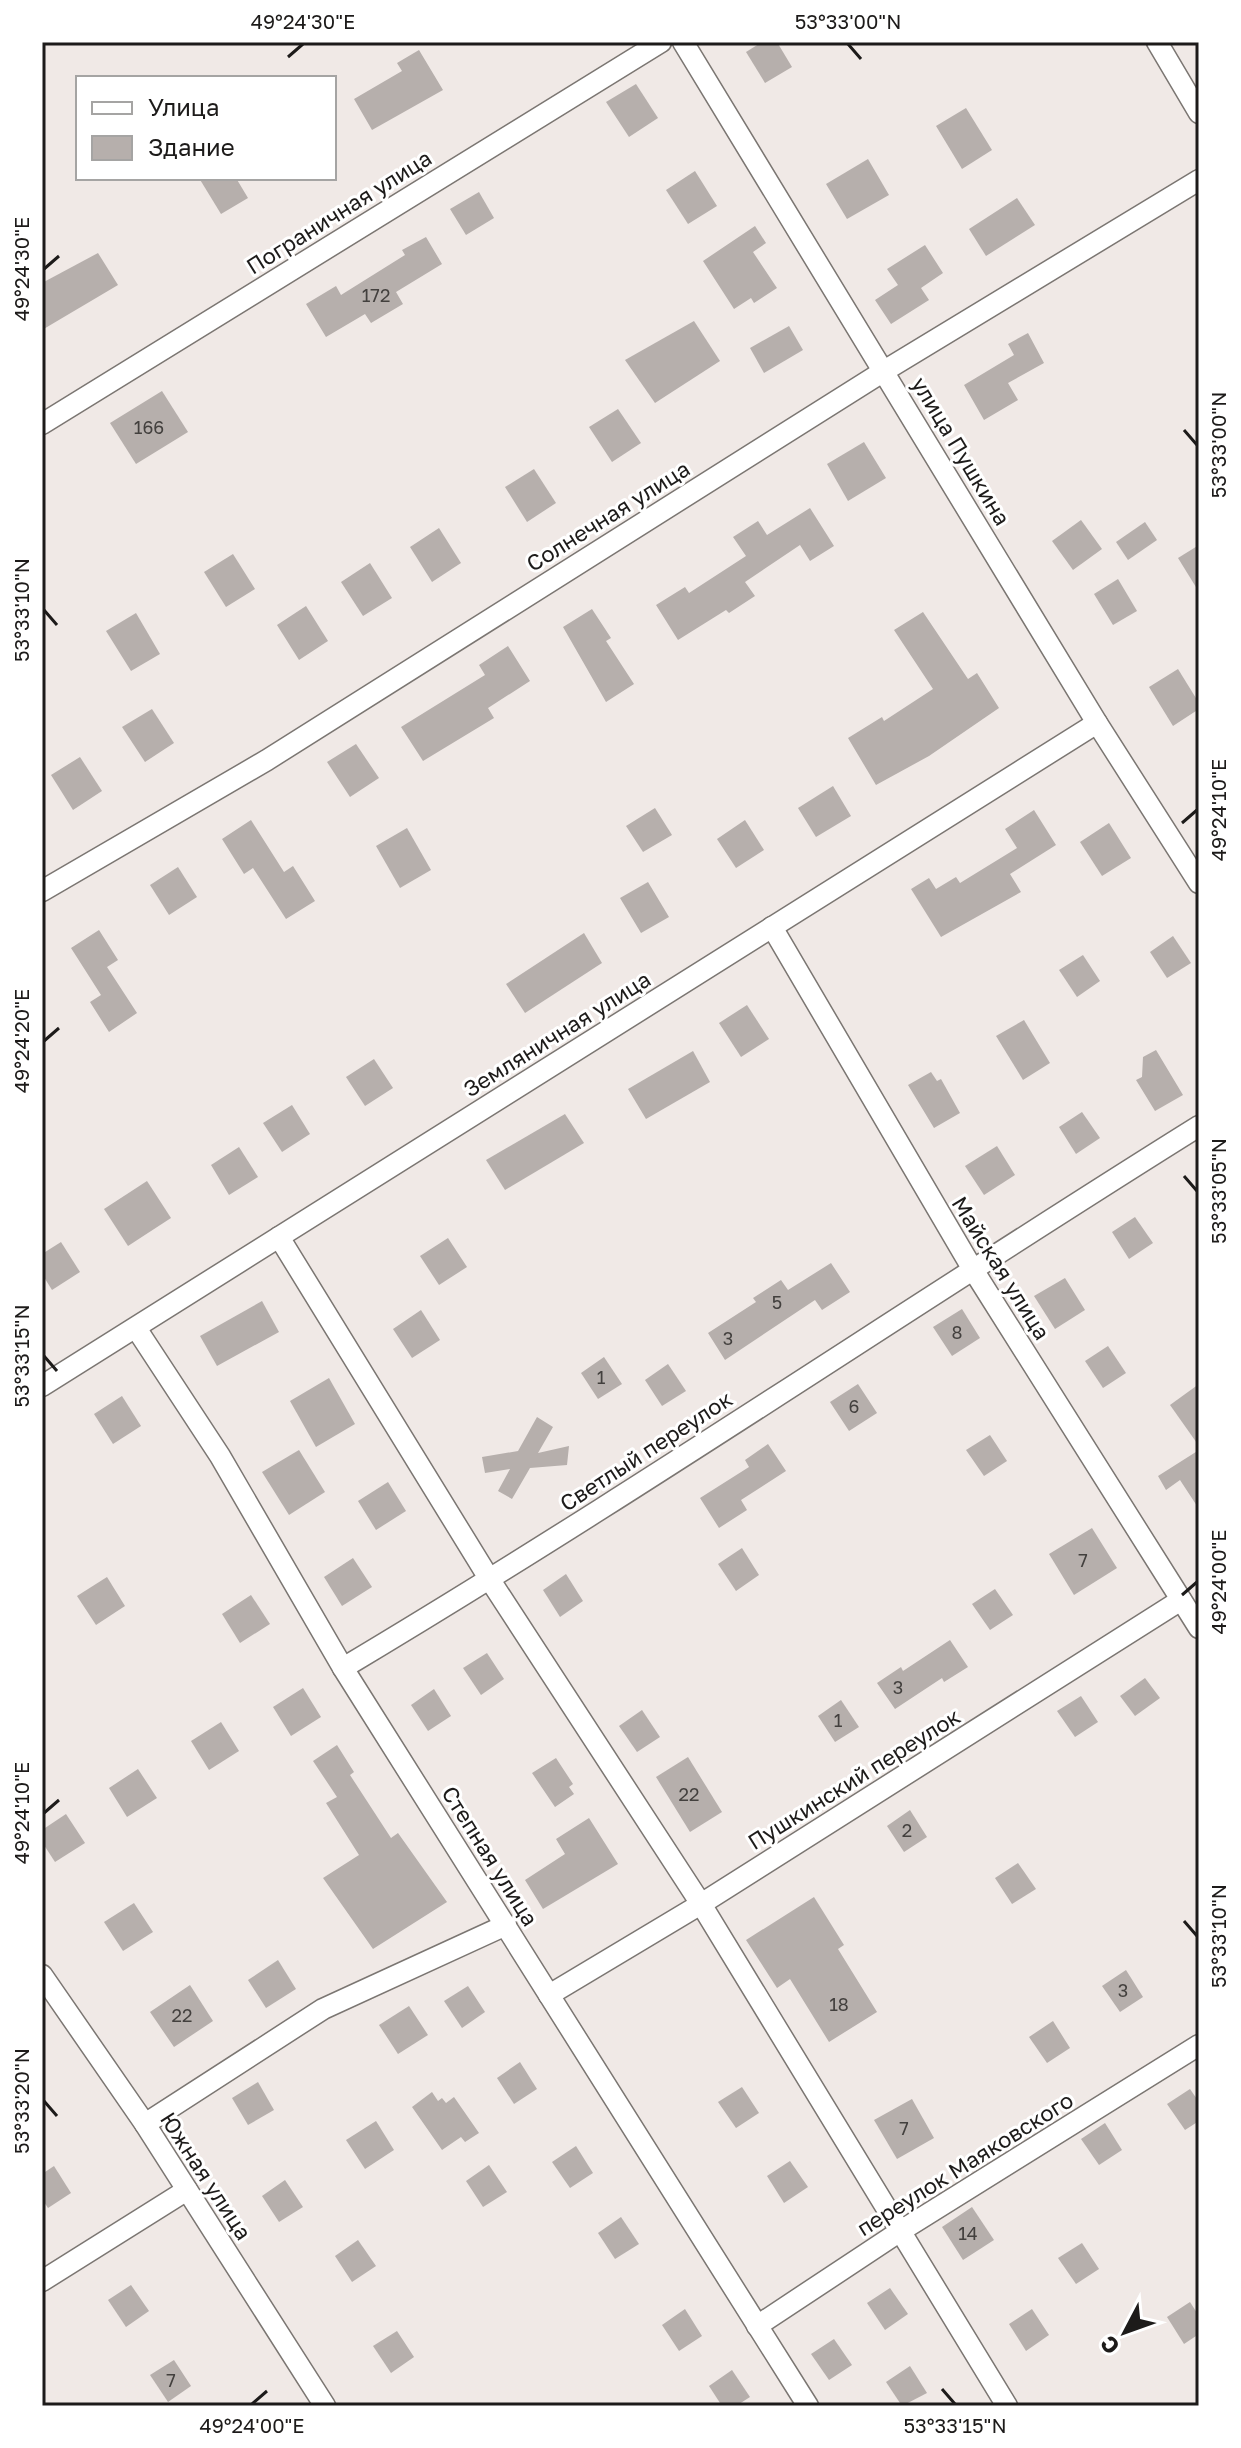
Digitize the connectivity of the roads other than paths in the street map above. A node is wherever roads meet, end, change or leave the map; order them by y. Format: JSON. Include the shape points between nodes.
{"nodes":[{"id":1,"x":661,"y":42,"type":"edge"},
{"id":2,"x":683,"y":42,"type":"edge"},
{"id":3,"x":1157,"y":42,"type":"edge"},
{"id":4,"x":1199,"y":113,"type":"edge"},
{"id":5,"x":1199,"y":180,"type":"edge"},
{"id":6,"x":884,"y":371,"type":"junction"},
{"id":7,"x":42,"y":424,"type":"edge"},
{"id":8,"x":1097,"y":723,"type":"junction"},
{"id":9,"x":1199,"y":883,"type":"edge"},
{"id":10,"x":42,"y":891,"type":"edge"},
{"id":11,"x":772,"y":927,"type":"junction"},
{"id":12,"x":1199,"y":1126,"type":"edge"},
{"id":13,"x":279,"y":1237,"type":"junction"},
{"id":14,"x":972,"y":1268,"type":"junction"},
{"id":15,"x":136,"y":1328,"type":"junction"},
{"id":16,"x":42,"y":1386,"type":"edge"},
{"id":17,"x":490,"y":1580,"type":"junction"},
{"id":18,"x":1181,"y":1600,"type":"junction"},
{"id":19,"x":1199,"y":1628,"type":"edge"},
{"id":20,"x":343,"y":1668,"type":"junction"},
{"id":21,"x":701,"y":1904,"type":"junction"},
{"id":22,"x":506,"y":1925,"type":"junction"},
{"id":23,"x":42,"y":1975,"type":"edge"},
{"id":24,"x":549,"y":1995,"type":"junction"},
{"id":25,"x":1199,"y":2045,"type":"edge"},
{"id":26,"x":145,"y":2124,"type":"junction"},
{"id":27,"x":187,"y":2190,"type":"junction"},
{"id":28,"x":899,"y":2232,"type":"junction"},
{"id":29,"x":42,"y":2281,"type":"edge"},
{"id":30,"x":757,"y":2326,"type":"junction"},
{"id":31,"x":325,"y":2406,"type":"edge"},
{"id":32,"x":808,"y":2406,"type":"edge"},
{"id":33,"x":1007,"y":2406,"type":"edge"}],
"edges":[{"from":1,"to":7,"type":"street","name":"Пограничная улица"},
{"from":2,"to":6,"type":"street","name":"улица Пушкина"},
{"from":3,"to":4,"type":"street"},
{"from":5,"to":6,"type":"street","name":"Солнечная улица"},
{"from":6,"to":8,"type":"street","name":"улица Пушкина"},
{"from":6,"to":10,"type":"street","name":"Солнечная улица","via":[[267,760]]},
{"from":8,"to":9,"type":"street","name":"улица Пушкина"},
{"from":8,"to":11,"type":"street","name":"Земляничная улица"},
{"from":11,"to":13,"type":"street","name":"Земляничная улица"},
{"from":11,"to":14,"type":"street","name":"Майская улица"},
{"from":12,"to":14,"type":"street","name":"Светлый переулок"},
{"from":13,"to":15,"type":"street","name":"Земляничная улица"},
{"from":13,"to":17,"type":"street"},
{"from":14,"to":17,"type":"street","name":"Светлый переулок"},
{"from":14,"to":18,"type":"street","name":"Майская улица"},
{"from":15,"to":16,"type":"street","name":"Земляничная улица"},
{"from":15,"to":20,"type":"street","name":"Степная улица","via":[[220,1456]]},
{"from":17,"to":20,"type":"street","name":"Светлый переулок"},
{"from":17,"to":21,"type":"street"},
{"from":18,"to":19,"type":"street","name":"Майская улица"},
{"from":18,"to":21,"type":"street","name":"Пушкинский переулок"},
{"from":20,"to":22,"type":"street","name":"Степная улица"},
{"from":21,"to":24,"type":"street","name":"Пушкинский переулок"},
{"from":21,"to":28,"type":"street"},
{"from":22,"to":24,"type":"street","name":"Степная улица"},
{"from":22,"to":26,"type":"street","via":[[323,2009]]},
{"from":23,"to":26,"type":"street","name":"Южная улица"},
{"from":24,"to":30,"type":"street","name":"Степная улица"},
{"from":25,"to":28,"type":"street","name":"переулок Маяковского"},
{"from":26,"to":27,"type":"street","name":"Южная улица"},
{"from":27,"to":29,"type":"street"},
{"from":27,"to":31,"type":"street","name":"Южная улица"},
{"from":28,"to":30,"type":"street","name":"переулок Маяковского"},
{"from":28,"to":33,"type":"street"},
{"from":30,"to":32,"type":"street","name":"Степная улица"}]}
